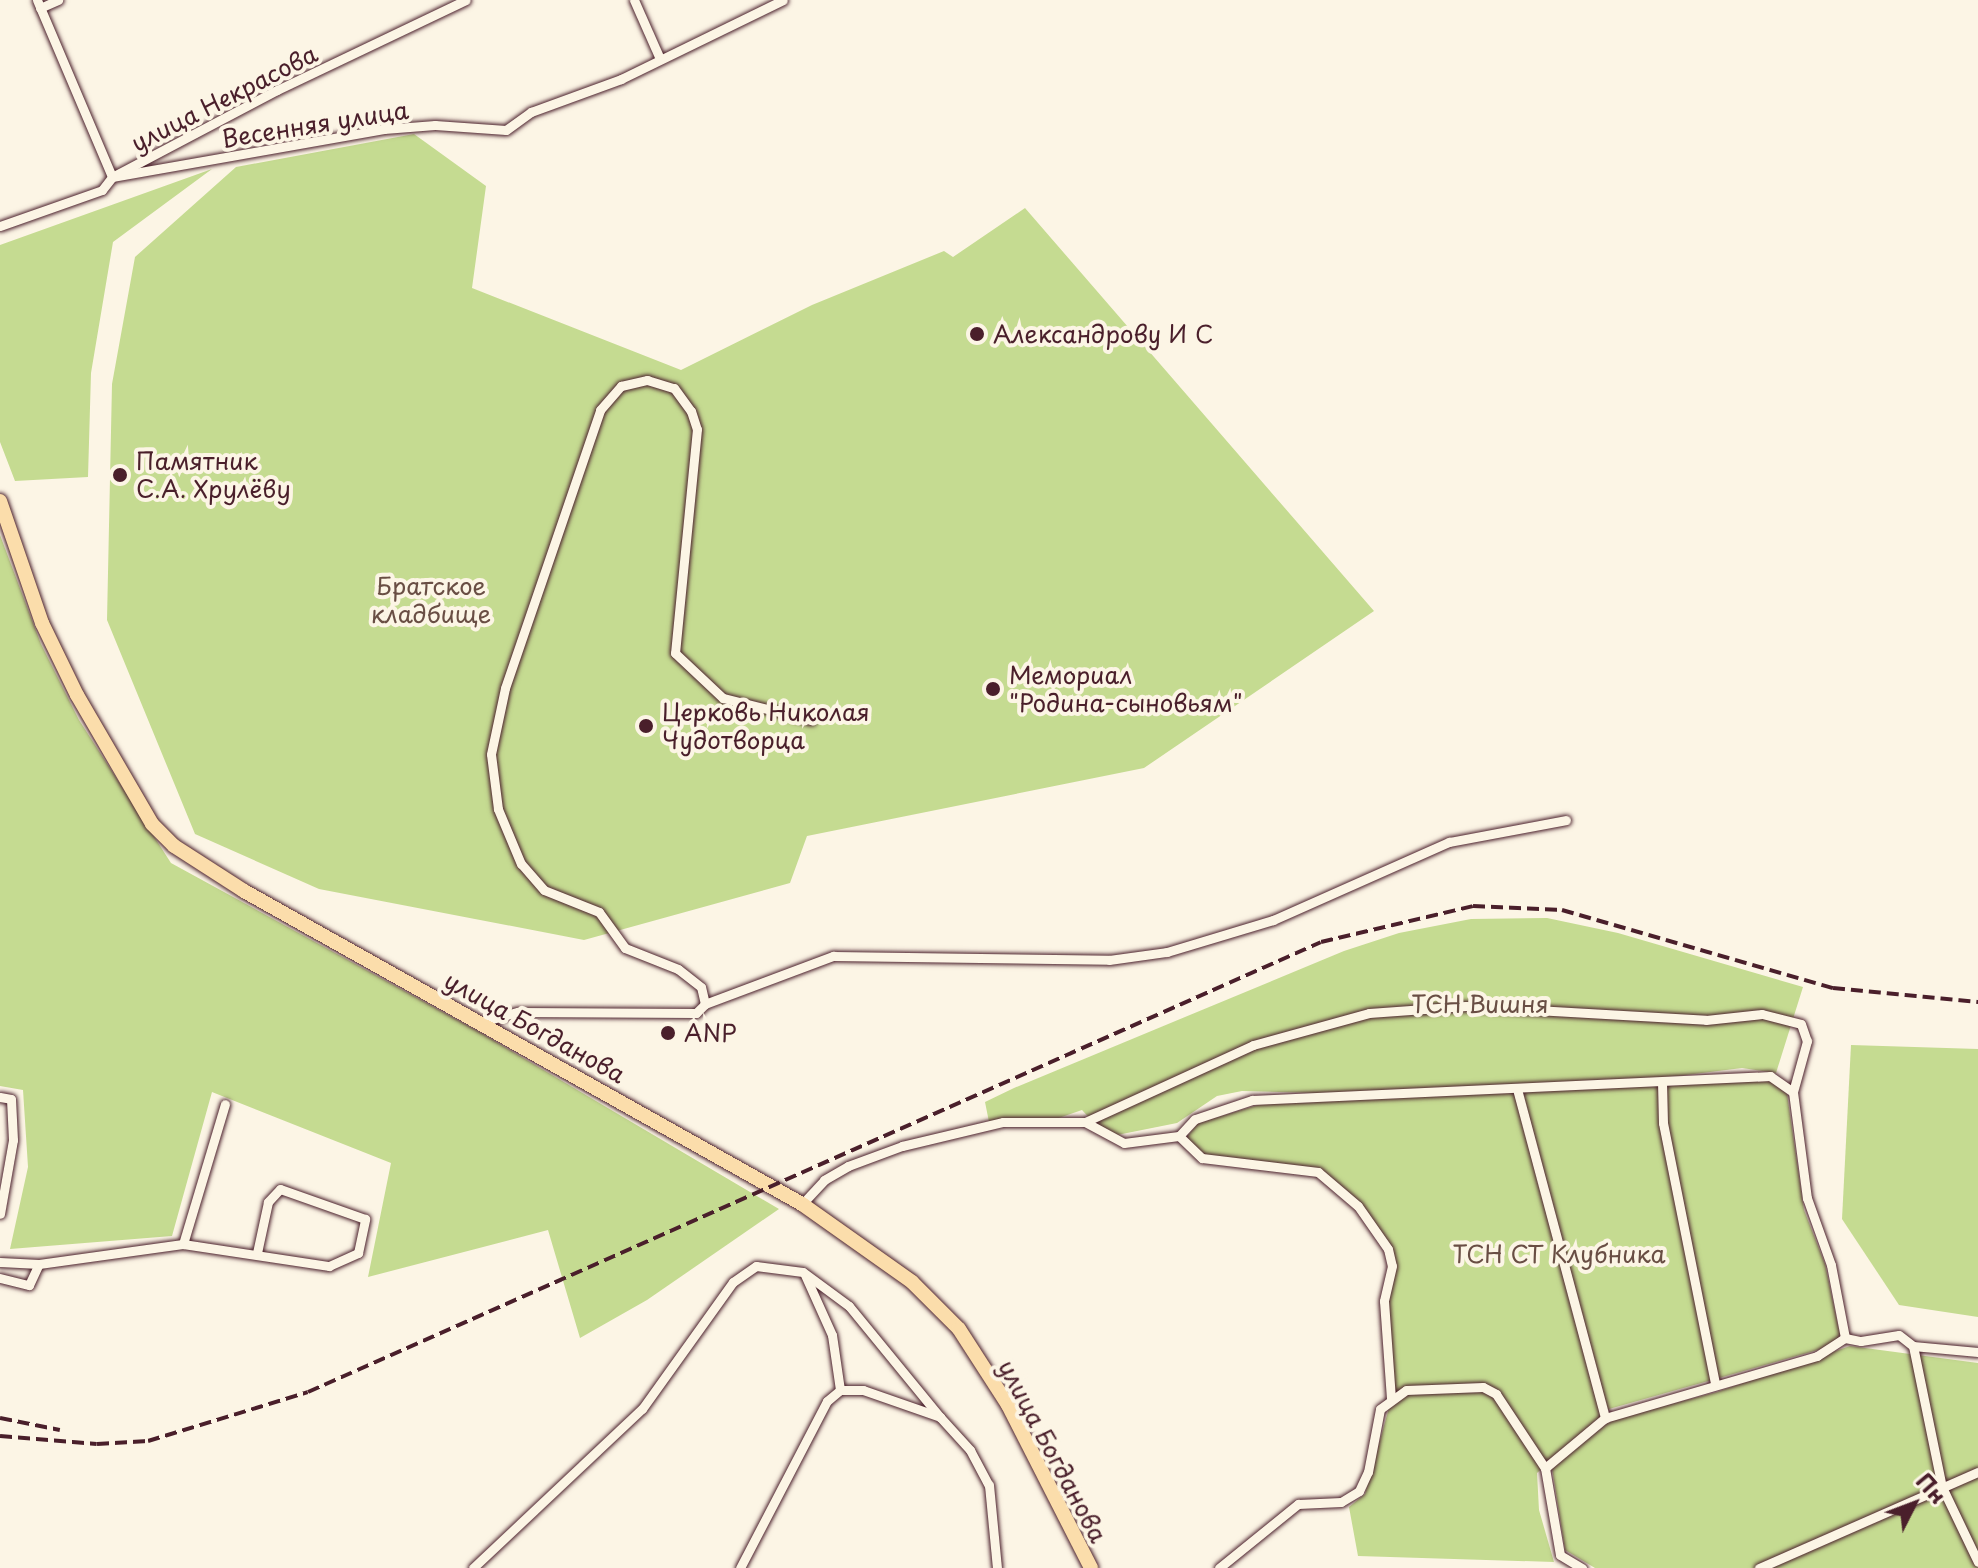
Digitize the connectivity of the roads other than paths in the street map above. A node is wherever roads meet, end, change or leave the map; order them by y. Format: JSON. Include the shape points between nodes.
{"nodes":[{"id":1,"x":58,"y":0,"type":"edge"},
{"id":2,"x":466,"y":0,"type":"edge"},
{"id":3,"x":634,"y":0,"type":"edge"},
{"id":4,"x":783,"y":0,"type":"edge"},
{"id":5,"x":38,"y":4,"type":"edge"},
{"id":6,"x":660,"y":59,"type":"junction"},
{"id":7,"x":112,"y":177,"type":"junction"},
{"id":8,"x":0,"y":226,"type":"edge"},
{"id":9,"x":0,"y":501,"type":"edge"},
{"id":10,"x":811,"y":720,"type":"dead end"},
{"id":11,"x":1566,"y":820,"type":"dead end"},
{"id":12,"x":705,"y":1004,"type":"junction"},
{"id":13,"x":482,"y":1022,"type":"junction"},
{"id":14,"x":1662,"y":1082,"type":"junction"},
{"id":15,"x":1517,"y":1089,"type":"junction"},
{"id":16,"x":1793,"y":1092,"type":"junction"},
{"id":17,"x":0,"y":1097,"type":"edge"},
{"id":18,"x":225,"y":1104,"type":"dead end"},
{"id":19,"x":1085,"y":1122,"type":"junction"},
{"id":20,"x":1179,"y":1136,"type":"junction"},
{"id":21,"x":802,"y":1204,"type":"junction"},
{"id":22,"x":0,"y":1214,"type":"edge"},
{"id":23,"x":183,"y":1244,"type":"junction"},
{"id":24,"x":257,"y":1253,"type":"junction"},
{"id":25,"x":0,"y":1262,"type":"edge"},
{"id":26,"x":39,"y":1264,"type":"junction"},
{"id":27,"x":803,"y":1272,"type":"junction"},
{"id":28,"x":0,"y":1278,"type":"edge"},
{"id":29,"x":1845,"y":1338,"type":"junction"},
{"id":30,"x":1913,"y":1346,"type":"junction"},
{"id":31,"x":1978,"y":1352,"type":"edge"},
{"id":32,"x":1715,"y":1383,"type":"junction"},
{"id":33,"x":840,"y":1390,"type":"junction"},
{"id":34,"x":1391,"y":1399,"type":"junction"},
{"id":35,"x":940,"y":1417,"type":"junction"},
{"id":36,"x":1605,"y":1418,"type":"junction"},
{"id":37,"x":1545,"y":1468,"type":"junction"},
{"id":38,"x":1978,"y":1472,"type":"edge"},
{"id":39,"x":1942,"y":1487,"type":"junction"},
{"id":40,"x":1978,"y":1562,"type":"edge"},
{"id":41,"x":473,"y":1568,"type":"edge"},
{"id":42,"x":740,"y":1568,"type":"edge"},
{"id":43,"x":997,"y":1568,"type":"edge"},
{"id":44,"x":1091,"y":1568,"type":"edge"},
{"id":45,"x":1219,"y":1568,"type":"edge"},
{"id":46,"x":1582,"y":1568,"type":"edge"},
{"id":47,"x":1759,"y":1568,"type":"edge"}],
"edges":[{"from":1,"to":5,"type":"street"},
{"from":2,"to":7,"type":"street","name":"улица Некрасова","via":[[277,90]]},
{"from":3,"to":6,"type":"street"},
{"from":4,"to":6,"type":"street","name":"Весенняя улица"},
{"from":5,"to":7,"type":"street"},
{"from":6,"to":7,"type":"street","name":"Весенняя улица","via":[[531,112],[506,130],[435,125],[384,129]]},
{"from":7,"to":8,"type":"street","name":"улица Некрасова","via":[[102,190]]},
{"from":9,"to":13,"type":"main road","name":"улица Богданова","via":[[42,623],[152,824],[174,846],[244,891]]},
{"from":10,"to":12,"type":"street","via":[[723,698],[675,653],[697,429],[674,388],[647,380],[621,386],[600,410],[505,688],[491,754],[498,809],[521,864],[544,890],[599,912],[625,948],[678,969],[701,987]]},
{"from":11,"to":12,"type":"street","via":[[1449,842],[1273,920],[1167,952],[1109,960],[833,956]]},
{"from":12,"to":13,"type":"street","via":[[696,1013],[518,1012]]},
{"from":13,"to":21,"type":"main road","name":"улица Богданова"},
{"from":14,"to":15,"type":"street"},
{"from":14,"to":16,"type":"street","via":[[1770,1076]]},
{"from":14,"to":32,"type":"street","via":[[1663,1123]]},
{"from":15,"to":20,"type":"street","via":[[1252,1100],[1195,1119]]},
{"from":15,"to":36,"type":"street"},
{"from":16,"to":19,"type":"street","via":[[1807,1041],[1801,1024],[1762,1014],[1706,1020],[1466,1006],[1369,1013],[1253,1045]]},
{"from":16,"to":29,"type":"street","via":[[1807,1198],[1831,1265]]},
{"from":17,"to":22,"type":"street","via":[[11,1099],[13,1140]]},
{"from":18,"to":23,"type":"street"},
{"from":19,"to":20,"type":"street","via":[[1124,1143]]},
{"from":19,"to":21,"type":"street","via":[[1003,1122],[902,1146],[824,1180]]},
{"from":20,"to":34,"type":"street","via":[[1202,1158],[1318,1172],[1358,1206],[1388,1249],[1392,1266],[1384,1301]]},
{"from":21,"to":44,"type":"main road","name":"улица Богданова","via":[[912,1282],[959,1329],[1008,1405]]},
{"from":23,"to":24,"type":"street"},
{"from":23,"to":26,"type":"street"},
{"from":24,"to":24,"type":"street","via":[[268,1202],[280,1189],[365,1219],[358,1253],[329,1266]]},
{"from":25,"to":26,"type":"street"},
{"from":26,"to":28,"type":"street","via":[[29,1285]]},
{"from":27,"to":33,"type":"street","via":[[832,1335]]},
{"from":27,"to":35,"type":"street","via":[[849,1306]]},
{"from":27,"to":41,"type":"street","via":[[756,1266],[733,1282],[642,1409]]},
{"from":29,"to":30,"type":"street","via":[[1899,1335]]},
{"from":29,"to":32,"type":"street","via":[[1817,1356]]},
{"from":30,"to":31,"type":"street"},
{"from":30,"to":39,"type":"street"},
{"from":32,"to":36,"type":"street"},
{"from":33,"to":35,"type":"street","via":[[863,1390]]},
{"from":33,"to":42,"type":"street","via":[[827,1401]]},
{"from":34,"to":37,"type":"street","via":[[1406,1390],[1483,1387],[1496,1394]]},
{"from":34,"to":45,"type":"street","via":[[1380,1409],[1368,1472],[1359,1491],[1341,1502],[1298,1504]]},
{"from":35,"to":43,"type":"street","via":[[970,1450],[989,1485]]},
{"from":36,"to":37,"type":"street"},
{"from":37,"to":46,"type":"street","via":[[1560,1555]]},
{"from":38,"to":39,"type":"street"},
{"from":39,"to":40,"type":"street"},
{"from":39,"to":47,"type":"street"}]}
